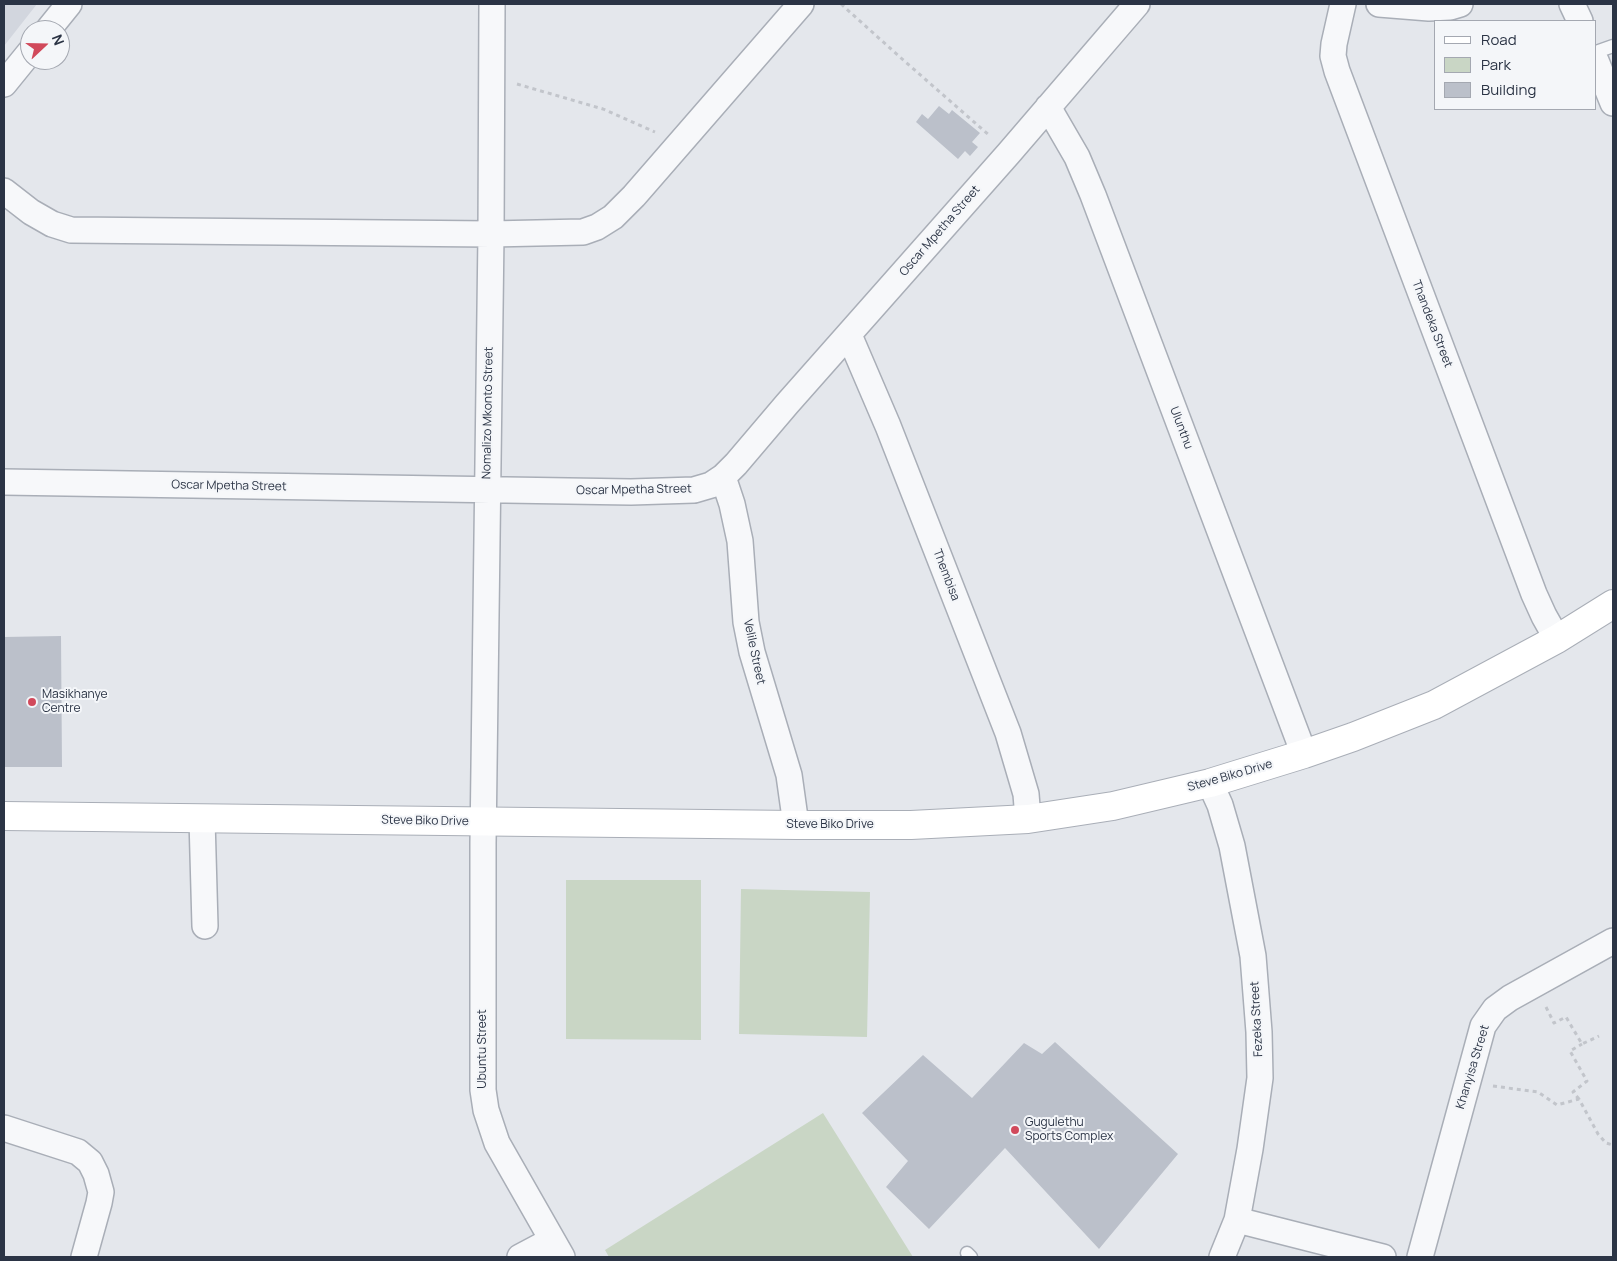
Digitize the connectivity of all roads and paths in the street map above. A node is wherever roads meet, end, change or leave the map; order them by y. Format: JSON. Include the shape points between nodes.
{"nodes":[{"id":1,"x":69,"y":4,"type":"edge"},
{"id":2,"x":492,"y":4,"type":"edge"},
{"id":3,"x":802,"y":4,"type":"edge"},
{"id":4,"x":841,"y":4,"type":"edge"},
{"id":5,"x":1137,"y":4,"type":"edge"},
{"id":6,"x":1343,"y":4,"type":"edge"},
{"id":7,"x":1379,"y":4,"type":"edge"},
{"id":8,"x":1460,"y":4,"type":"edge"},
{"id":9,"x":1572,"y":4,"type":"edge"},
{"id":10,"x":56,"y":20,"type":"edge"},
{"id":11,"x":1580,"y":20,"type":"edge"},
{"id":12,"x":1613,"y":46,"type":"edge"},
{"id":13,"x":1597,"y":52,"type":"edge"},
{"id":14,"x":1597,"y":63,"type":"edge"},
{"id":15,"x":20,"y":64,"type":"edge"},
{"id":16,"x":492,"y":78,"type":"junction"},
{"id":17,"x":4,"y":84,"type":"edge"},
{"id":18,"x":1613,"y":103,"type":"edge"},
{"id":19,"x":1048,"y":107,"type":"junction"},
{"id":20,"x":680,"y":143,"type":"junction"},
{"id":21,"x":1009,"y":153,"type":"junction"},
{"id":22,"x":4,"y":191,"type":"edge"},
{"id":23,"x":491,"y":234,"type":"junction"},
{"id":24,"x":849,"y":335,"type":"junction"},
{"id":25,"x":723,"y":477,"type":"junction"},
{"id":26,"x":4,"y":482,"type":"edge"},
{"id":27,"x":487,"y":490,"type":"junction"},
{"id":28,"x":1613,"y":604,"type":"edge"},
{"id":29,"x":1557,"y":639,"type":"junction"},
{"id":30,"x":1304,"y":754,"type":"junction"},
{"id":31,"x":1210,"y":783,"type":"junction"},
{"id":32,"x":4,"y":816,"type":"edge"},
{"id":33,"x":202,"y":819,"type":"junction"},
{"id":34,"x":1028,"y":819,"type":"junction"},
{"id":35,"x":484,"y":822,"type":"junction"},
{"id":36,"x":796,"y":826,"type":"junction"},
{"id":37,"x":205,"y":926,"type":"dead end"},
{"id":38,"x":1613,"y":942,"type":"edge"},
{"id":39,"x":1535,"y":984,"type":"junction"},
{"id":40,"x":1599,"y":1036,"type":"dead end"},
{"id":41,"x":1582,"y":1044,"type":"junction"},
{"id":42,"x":1468,"y":1080,"type":"junction"},
{"id":43,"x":1579,"y":1099,"type":"junction"},
{"id":44,"x":4,"y":1128,"type":"edge"},
{"id":45,"x":1613,"y":1145,"type":"edge"},
{"id":46,"x":1237,"y":1220,"type":"junction"},
{"id":47,"x":557,"y":1248,"type":"edge"},
{"id":48,"x":84,"y":1257,"type":"edge"},
{"id":49,"x":520,"y":1257,"type":"edge"},
{"id":50,"x":1222,"y":1257,"type":"edge"},
{"id":51,"x":1383,"y":1257,"type":"edge"},
{"id":52,"x":1420,"y":1257,"type":"edge"}],
"edges":[{"from":1,"to":10,"type":"street"},
{"from":2,"to":16,"type":"street","name":"Nomalizo Mkonto Street"},
{"from":3,"to":20,"type":"street"},
{"from":4,"to":21,"type":"path"},
{"from":5,"to":19,"type":"street","name":"Oscar Mpetha Street"},
{"from":6,"to":29,"type":"street","name":"Thandeka Street","via":[[1334,44],[1336,71],[1534,594]]},
{"from":7,"to":8,"type":"street","via":[[1429,8]]},
{"from":9,"to":11,"type":"street"},
{"from":12,"to":13,"type":"lane"},
{"from":14,"to":18,"type":"street"},
{"from":15,"to":17,"type":"street"},
{"from":16,"to":20,"type":"path","via":[[603,109]]},
{"from":16,"to":23,"type":"street","name":"Nomalizo Mkonto Street"},
{"from":19,"to":21,"type":"street","name":"Oscar Mpetha Street"},
{"from":19,"to":30,"type":"street","name":"Ulunthu","via":[[1077,157],[1093,195]]},
{"from":20,"to":23,"type":"street","via":[[634,196],[613,217],[597,227],[583,232]]},
{"from":21,"to":24,"type":"street","name":"Oscar Mpetha Street"},
{"from":22,"to":23,"type":"street","via":[[31,212],[71,230]]},
{"from":23,"to":27,"type":"street","name":"Nomalizo Mkonto Street"},
{"from":24,"to":25,"type":"street","name":"Oscar Mpetha Street"},
{"from":24,"to":34,"type":"street","name":"Thembisa","via":[[1008,733],[1026,794]]},
{"from":25,"to":27,"type":"street","name":"Oscar Mpetha Street","via":[[694,490]]},
{"from":25,"to":36,"type":"street","name":"Velile Street","via":[[740,541],[746,622],[752,652],[789,775]]},
{"from":26,"to":27,"type":"street","name":"Oscar Mpetha Street"},
{"from":27,"to":35,"type":"street","name":"Nomalizo Mkonto Street"},
{"from":28,"to":29,"type":"main road","name":"Steve Biko Drive"},
{"from":29,"to":30,"type":"main road","name":"Steve Biko Drive","via":[[1434,705]]},
{"from":30,"to":31,"type":"main road","name":"Steve Biko Drive"},
{"from":31,"to":34,"type":"main road","name":"Steve Biko Drive","via":[[1113,806]]},
{"from":31,"to":46,"type":"street","name":"Fezeka Street","via":[[1232,846],[1253,956],[1259,1032],[1260,1078]]},
{"from":32,"to":33,"type":"main road","name":"Steve Biko Drive"},
{"from":33,"to":35,"type":"main road","name":"Steve Biko Drive"},
{"from":33,"to":37,"type":"street"},
{"from":34,"to":36,"type":"main road","name":"Steve Biko Drive"},
{"from":35,"to":36,"type":"main road","name":"Steve Biko Drive"},
{"from":35,"to":47,"type":"street","name":"Ubuntu Street","via":[[483,1090],[486,1110],[497,1143]]},
{"from":38,"to":39,"type":"street","name":"Khanyisa Street"},
{"from":39,"to":41,"type":"path","via":[[1554,1023],[1566,1017]]},
{"from":39,"to":42,"type":"street","name":"Khanyisa Street","via":[[1495,1009],[1483,1026]]},
{"from":40,"to":41,"type":"path"},
{"from":41,"to":43,"type":"path","via":[[1570,1051],[1587,1081],[1573,1092]]},
{"from":42,"to":43,"type":"path","via":[[1538,1092],[1557,1104]]},
{"from":42,"to":52,"type":"street","name":"Khanyisa Street"},
{"from":43,"to":45,"type":"path","via":[[1598,1134]]},
{"from":44,"to":48,"type":"street","via":[[78,1152],[90,1162],[100,1192]]},
{"from":46,"to":50,"type":"street","name":"Fezeka Street"},
{"from":46,"to":51,"type":"street"},
{"from":47,"to":49,"type":"street"}]}
